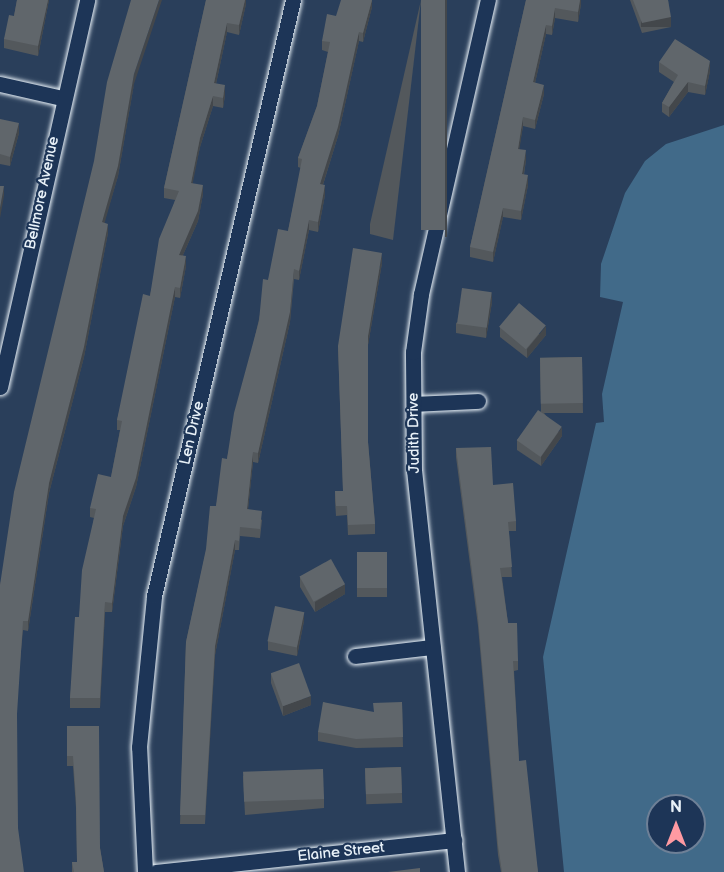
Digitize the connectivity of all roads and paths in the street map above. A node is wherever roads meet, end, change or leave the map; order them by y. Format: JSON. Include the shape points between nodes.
{"nodes":[{"id":1,"x":87,"y":0,"type":"edge"},
{"id":2,"x":293,"y":0,"type":"edge"},
{"id":3,"x":488,"y":0,"type":"edge"},
{"id":4,"x":0,"y":84,"type":"edge"},
{"id":5,"x":62,"y":98,"type":"junction"},
{"id":6,"x":0,"y":387,"type":"edge"},
{"id":7,"x":478,"y":401,"type":"dead end"},
{"id":8,"x":414,"y":404,"type":"junction"},
{"id":9,"x":432,"y":647,"type":"junction"},
{"id":10,"x":355,"y":656,"type":"dead end"},
{"id":11,"x":454,"y":840,"type":"junction"},
{"id":12,"x":146,"y":872,"type":"edge"},
{"id":13,"x":156,"y":872,"type":"edge"},
{"id":14,"x":457,"y":872,"type":"edge"}],
"edges":[{"from":1,"to":5,"type":"street","name":"Bellmore Avenue"},
{"from":2,"to":12,"type":"street","name":"Len Drive","via":[[154,596],[139,747]]},
{"from":3,"to":8,"type":"street","name":"Judith Drive","via":[[421,294],[413,352]]},
{"from":4,"to":5,"type":"street"},
{"from":5,"to":6,"type":"street","name":"Bellmore Avenue"},
{"from":7,"to":8,"type":"street"},
{"from":8,"to":9,"type":"street","name":"Judith Drive","via":[[414,471]]},
{"from":9,"to":10,"type":"street"},
{"from":9,"to":11,"type":"street","name":"Judith Drive"},
{"from":11,"to":13,"type":"street","name":"Elaine Street"},
{"from":11,"to":14,"type":"street","name":"Judith Drive"}]}
